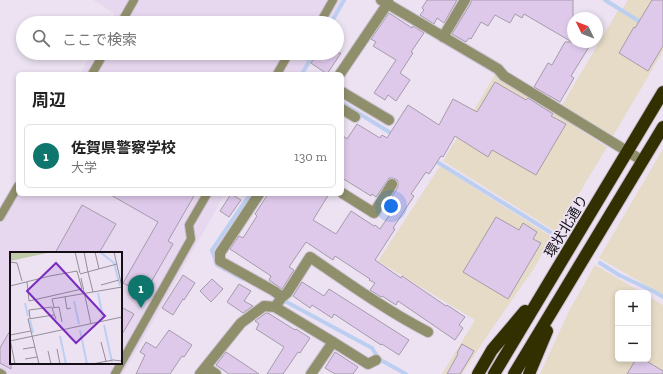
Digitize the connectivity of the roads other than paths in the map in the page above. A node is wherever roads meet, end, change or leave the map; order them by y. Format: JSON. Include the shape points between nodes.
{"nodes":[{"id":1,"x":134,"y":0,"type":"edge"},
{"id":2,"x":333,"y":0,"type":"edge"},
{"id":3,"x":465,"y":0,"type":"edge"},
{"id":4,"x":385,"y":1,"type":"edge"},
{"id":5,"x":125,"y":16,"type":"edge"},
{"id":6,"x":324,"y":16,"type":"edge"},
{"id":7,"x":443,"y":37,"type":"junction"},
{"id":8,"x":100,"y":60,"type":"edge"},
{"id":9,"x":285,"y":60,"type":"edge"},
{"id":10,"x":93,"y":72,"type":"edge"},
{"id":11,"x":278,"y":72,"type":"edge"},
{"id":12,"x":341,"y":72,"type":"edge"},
{"id":13,"x":663,"y":92,"type":"edge"},
{"id":14,"x":344,"y":93,"type":"edge"},
{"id":15,"x":344,"y":110,"type":"edge"},
{"id":16,"x":355,"y":117,"type":"dead end"},
{"id":17,"x":390,"y":120,"type":"dead end"},
{"id":18,"x":663,"y":127,"type":"edge"},
{"id":19,"x":628,"y":152,"type":"junction"},
{"id":20,"x":643,"y":161,"type":"junction"},
{"id":21,"x":392,"y":184,"type":"dead end"},
{"id":22,"x":16,"y":189,"type":"edge"},
{"id":23,"x":344,"y":194,"type":"edge"},
{"id":24,"x":206,"y":196,"type":"edge"},
{"id":25,"x":258,"y":196,"type":"edge"},
{"id":26,"x":0,"y":217,"type":"edge"},
{"id":27,"x":550,"y":281,"type":"junction"},
{"id":28,"x":564,"y":291,"type":"junction"},
{"id":29,"x":278,"y":303,"type":"junction"},
{"id":30,"x":428,"y":332,"type":"dead end"},
{"id":31,"x":333,"y":342,"type":"junction"},
{"id":32,"x":376,"y":360,"type":"dead end"},
{"id":33,"x":122,"y":362,"type":"edge"},
{"id":34,"x":121,"y":364,"type":"edge"},
{"id":35,"x":203,"y":370,"type":"edge"},
{"id":36,"x":115,"y":374,"type":"edge"},
{"id":37,"x":216,"y":374,"type":"edge"},
{"id":38,"x":311,"y":374,"type":"edge"},
{"id":39,"x":478,"y":374,"type":"edge"},
{"id":40,"x":494,"y":374,"type":"edge"},
{"id":41,"x":514,"y":374,"type":"edge"},
{"id":42,"x":529,"y":374,"type":"edge"}],
"edges":[{"from":1,"to":5,"type":"lane"},
{"from":2,"to":6,"type":"lane"},
{"from":3,"to":7,"type":"street"},
{"from":4,"to":7,"type":"street"},
{"from":4,"to":12,"type":"street","via":[[384,10]]},
{"from":7,"to":19,"type":"street"},
{"from":8,"to":10,"type":"lane"},
{"from":9,"to":11,"type":"lane"},
{"from":13,"to":19,"type":"highway","name":"環状北通り"},
{"from":14,"to":17,"type":"street"},
{"from":15,"to":16,"type":"street"},
{"from":18,"to":20,"type":"highway"},
{"from":19,"to":20,"type":"street"},
{"from":19,"to":27,"type":"highway","name":"環状北通り"},
{"from":20,"to":28,"type":"highway"},
{"from":21,"to":23,"type":"street","via":[[374,213]]},
{"from":22,"to":26,"type":"lane"},
{"from":24,"to":33,"type":"lane","via":[[189,225],[191,239]]},
{"from":25,"to":29,"type":"street","via":[[220,253],[220,261],[274,291]]},
{"from":27,"to":39,"type":"highway","via":[[492,350]]},
{"from":27,"to":40,"type":"highway","name":"環状北通り"},
{"from":28,"to":41,"type":"highway"},
{"from":28,"to":42,"type":"highway"},
{"from":29,"to":30,"type":"street","via":[[310,257],[366,295]]},
{"from":29,"to":31,"type":"street"},
{"from":29,"to":35,"type":"street","via":[[264,306],[241,323]]},
{"from":31,"to":32,"type":"street","via":[[368,364]]},
{"from":31,"to":38,"type":"street"},
{"from":34,"to":36,"type":"lane"},
{"from":35,"to":37,"type":"street"}]}
